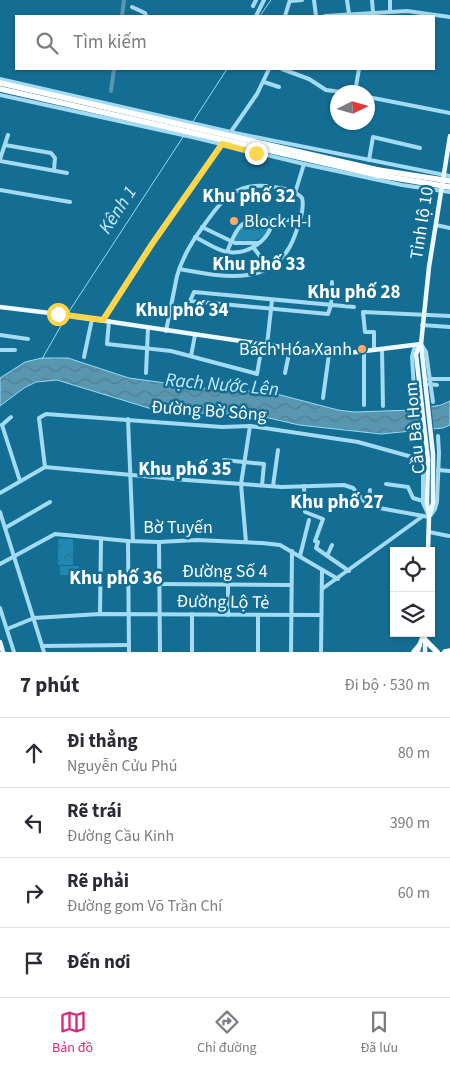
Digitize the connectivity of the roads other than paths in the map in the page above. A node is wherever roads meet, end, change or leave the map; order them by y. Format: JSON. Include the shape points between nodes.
{"nodes":[{"id":1,"x":256,"y":0,"type":"edge"},
{"id":2,"x":290,"y":0,"type":"edge"},
{"id":3,"x":302,"y":0,"type":"edge"},
{"id":4,"x":314,"y":0,"type":"edge"},
{"id":5,"x":347,"y":0,"type":"edge"},
{"id":6,"x":372,"y":0,"type":"edge"},
{"id":7,"x":390,"y":0,"type":"edge"},
{"id":8,"x":262,"y":1,"type":"edge"},
{"id":9,"x":253,"y":6,"type":"dead end"},
{"id":10,"x":132,"y":7,"type":"dead end"},
{"id":11,"x":390,"y":11,"type":"junction"},
{"id":12,"x":373,"y":12,"type":"junction"},
{"id":13,"x":348,"y":14,"type":"junction"},
{"id":14,"x":146,"y":15,"type":"edge"},
{"id":15,"x":256,"y":15,"type":"edge"},
{"id":16,"x":285,"y":15,"type":"edge"},
{"id":17,"x":316,"y":15,"type":"edge"},
{"id":18,"x":336,"y":15,"type":"edge"},
{"id":19,"x":364,"y":15,"type":"edge"},
{"id":20,"x":450,"y":17,"type":"edge"},
{"id":21,"x":269,"y":70,"type":"edge"},
{"id":22,"x":285,"y":70,"type":"edge"},
{"id":23,"x":359,"y":70,"type":"edge"},
{"id":24,"x":0,"y":79,"type":"edge"},
{"id":25,"x":264,"y":82,"type":"junction"},
{"id":26,"x":0,"y":83,"type":"edge"},
{"id":27,"x":356,"y":85,"type":"edge"},
{"id":28,"x":279,"y":88,"type":"dead end"},
{"id":29,"x":330,"y":90,"type":"edge"},
{"id":30,"x":2,"y":92,"type":"edge"},
{"id":31,"x":375,"y":99,"type":"edge"},
{"id":32,"x":450,"y":113,"type":"edge"},
{"id":33,"x":178,"y":127,"type":"junction"},
{"id":34,"x":199,"y":129,"type":"junction"},
{"id":35,"x":8,"y":135,"type":"dead end"},
{"id":36,"x":450,"y":136,"type":"edge"},
{"id":37,"x":226,"y":138,"type":"junction"},
{"id":38,"x":6,"y":143,"type":"junction"},
{"id":39,"x":420,"y":148,"type":"dead end"},
{"id":40,"x":0,"y":160,"type":"edge"},
{"id":41,"x":369,"y":160,"type":"junction"},
{"id":42,"x":304,"y":164,"type":"junction"},
{"id":43,"x":54,"y":170,"type":"junction"},
{"id":44,"x":378,"y":172,"type":"junction"},
{"id":45,"x":67,"y":173,"type":"dead end"},
{"id":46,"x":443,"y":175,"type":"junction"},
{"id":47,"x":450,"y":176,"type":"edge"},
{"id":48,"x":450,"y":181,"type":"edge"},
{"id":49,"x":450,"y":186,"type":"edge"},
{"id":50,"x":0,"y":190,"type":"edge"},
{"id":51,"x":441,"y":191,"type":"junction"},
{"id":52,"x":295,"y":192,"type":"junction"},
{"id":53,"x":450,"y":192,"type":"edge"},
{"id":54,"x":70,"y":202,"type":"dead end"},
{"id":55,"x":273,"y":219,"type":"junction"},
{"id":56,"x":299,"y":222,"type":"junction"},
{"id":57,"x":436,"y":225,"type":"junction"},
{"id":58,"x":202,"y":227,"type":"junction"},
{"id":59,"x":450,"y":228,"type":"edge"},
{"id":60,"x":195,"y":237,"type":"junction"},
{"id":61,"x":261,"y":241,"type":"junction"},
{"id":62,"x":231,"y":242,"type":"junction"},
{"id":63,"x":253,"y":247,"type":"junction"},
{"id":64,"x":227,"y":252,"type":"junction"},
{"id":65,"x":269,"y":268,"type":"junction"},
{"id":66,"x":179,"y":269,"type":"junction"},
{"id":67,"x":332,"y":282,"type":"dead end"},
{"id":68,"x":211,"y":293,"type":"junction"},
{"id":69,"x":238,"y":296,"type":"junction"},
{"id":70,"x":272,"y":300,"type":"junction"},
{"id":71,"x":297,"y":302,"type":"junction"},
{"id":72,"x":210,"y":303,"type":"junction"},
{"id":73,"x":331,"y":305,"type":"junction"},
{"id":74,"x":236,"y":306,"type":"junction"},
{"id":75,"x":0,"y":307,"type":"edge"},
{"id":76,"x":354,"y":307,"type":"dead end"},
{"id":77,"x":271,"y":309,"type":"junction"},
{"id":78,"x":295,"y":311,"type":"junction"},
{"id":79,"x":423,"y":313,"type":"junction"},
{"id":80,"x":450,"y":316,"type":"edge"},
{"id":81,"x":92,"y":319,"type":"junction"},
{"id":82,"x":103,"y":320,"type":"junction"},
{"id":83,"x":109,"y":321,"type":"junction"},
{"id":84,"x":422,"y":325,"type":"junction"},
{"id":85,"x":450,"y":327,"type":"edge"},
{"id":86,"x":148,"y":328,"type":"junction"},
{"id":87,"x":166,"y":330,"type":"junction"},
{"id":88,"x":0,"y":335,"type":"edge"},
{"id":89,"x":195,"y":335,"type":"junction"},
{"id":90,"x":28,"y":339,"type":"dead end"},
{"id":91,"x":420,"y":344,"type":"junction"},
{"id":92,"x":265,"y":345,"type":"junction"},
{"id":93,"x":147,"y":349,"type":"junction"},
{"id":94,"x":290,"y":349,"type":"junction"},
{"id":95,"x":382,"y":349,"type":"junction"},
{"id":96,"x":0,"y":350,"type":"edge"},
{"id":97,"x":15,"y":350,"type":"dead end"},
{"id":98,"x":374,"y":350,"type":"junction"},
{"id":99,"x":364,"y":351,"type":"junction"},
{"id":100,"x":421,"y":352,"type":"joint"},
{"id":101,"x":329,"y":354,"type":"junction"},
{"id":102,"x":416,"y":354,"type":"joint"},
{"id":103,"x":192,"y":356,"type":"junction"},
{"id":104,"x":84,"y":357,"type":"dead end"},
{"id":105,"x":146,"y":373,"type":"dead end"},
{"id":106,"x":285,"y":374,"type":"dead end"},
{"id":107,"x":450,"y":379,"type":"edge"},
{"id":108,"x":429,"y":382,"type":"junction"},
{"id":109,"x":437,"y":385,"type":"dead end"},
{"id":110,"x":323,"y":398,"type":"dead end"},
{"id":111,"x":432,"y":402,"type":"dead end"},
{"id":112,"x":415,"y":404,"type":"dead end"},
{"id":113,"x":364,"y":405,"type":"dead end"},
{"id":114,"x":383,"y":406,"type":"dead end"},
{"id":115,"x":11,"y":417,"type":"dead end"},
{"id":116,"x":128,"y":419,"type":"junction"},
{"id":117,"x":1,"y":426,"type":"edge"},
{"id":118,"x":250,"y":426,"type":"junction"},
{"id":119,"x":438,"y":436,"type":"dead end"},
{"id":120,"x":278,"y":450,"type":"dead end"},
{"id":121,"x":224,"y":460,"type":"dead end"},
{"id":122,"x":244,"y":462,"type":"junction"},
{"id":123,"x":45,"y":467,"type":"junction"},
{"id":124,"x":438,"y":470,"type":"junction"},
{"id":125,"x":450,"y":471,"type":"edge"},
{"id":126,"x":131,"y":474,"type":"junction"},
{"id":127,"x":20,"y":481,"type":"junction"},
{"id":128,"x":241,"y":484,"type":"junction"},
{"id":129,"x":386,"y":484,"type":"dead end"},
{"id":130,"x":262,"y":485,"type":"junction"},
{"id":131,"x":273,"y":486,"type":"junction"},
{"id":132,"x":304,"y":486,"type":"junction"},
{"id":133,"x":370,"y":490,"type":"dead end"},
{"id":134,"x":0,"y":493,"type":"edge"},
{"id":135,"x":50,"y":502,"type":"dead end"},
{"id":136,"x":425,"y":502,"type":"junction"},
{"id":137,"x":368,"y":506,"type":"junction"},
{"id":138,"x":0,"y":512,"type":"edge"},
{"id":139,"x":422,"y":516,"type":"junction"},
{"id":140,"x":429,"y":516,"type":"junction"},
{"id":141,"x":309,"y":520,"type":"dead end"},
{"id":142,"x":5,"y":528,"type":"junction"},
{"id":143,"x":429,"y":532,"type":"junction"},
{"id":144,"x":448,"y":536,"type":"dead end"},
{"id":145,"x":101,"y":540,"type":"junction"},
{"id":146,"x":128,"y":541,"type":"junction"},
{"id":147,"x":133,"y":541,"type":"junction"},
{"id":148,"x":159,"y":542,"type":"junction"},
{"id":149,"x":246,"y":542,"type":"junction"},
{"id":150,"x":332,"y":545,"type":"dead end"},
{"id":151,"x":428,"y":547,"type":"edge"},
{"id":152,"x":292,"y":551,"type":"junction"},
{"id":153,"x":300,"y":556,"type":"junction"},
{"id":154,"x":327,"y":556,"type":"junction"},
{"id":155,"x":15,"y":557,"type":"junction"},
{"id":156,"x":0,"y":564,"type":"edge"},
{"id":157,"x":322,"y":570,"type":"junction"},
{"id":158,"x":349,"y":571,"type":"junction"},
{"id":159,"x":338,"y":579,"type":"junction"},
{"id":160,"x":159,"y":584,"type":"junction"},
{"id":161,"x":228,"y":585,"type":"junction"},
{"id":162,"x":291,"y":585,"type":"junction"},
{"id":163,"x":322,"y":590,"type":"junction"},
{"id":164,"x":0,"y":608,"type":"edge"},
{"id":165,"x":100,"y":614,"type":"junction"},
{"id":166,"x":128,"y":614,"type":"junction"},
{"id":167,"x":159,"y":614,"type":"junction"},
{"id":168,"x":192,"y":614,"type":"junction"},
{"id":169,"x":228,"y":615,"type":"junction"},
{"id":170,"x":258,"y":616,"type":"junction"},
{"id":171,"x":290,"y":616,"type":"junction"},
{"id":172,"x":321,"y":616,"type":"junction"},
{"id":173,"x":34,"y":618,"type":"junction"},
{"id":174,"x":6,"y":627,"type":"junction"},
{"id":175,"x":0,"y":628,"type":"edge"},
{"id":176,"x":423,"y":637,"type":"edge"},
{"id":177,"x":424,"y":637,"type":"edge"},
{"id":178,"x":426,"y":637,"type":"edge"},
{"id":179,"x":0,"y":642,"type":"edge"},
{"id":180,"x":42,"y":646,"type":"junction"},
{"id":181,"x":73,"y":646,"type":"junction"},
{"id":182,"x":129,"y":646,"type":"junction"},
{"id":183,"x":419,"y":649,"type":"edge"},
{"id":184,"x":450,"y":651,"type":"edge"},
{"id":185,"x":3,"y":652,"type":"edge"},
{"id":186,"x":14,"y":652,"type":"edge"},
{"id":187,"x":44,"y":652,"type":"edge"},
{"id":188,"x":75,"y":652,"type":"edge"},
{"id":189,"x":129,"y":652,"type":"edge"},
{"id":190,"x":160,"y":652,"type":"edge"},
{"id":191,"x":192,"y":652,"type":"edge"},
{"id":192,"x":258,"y":652,"type":"edge"},
{"id":193,"x":291,"y":652,"type":"edge"},
{"id":194,"x":321,"y":652,"type":"edge"},
{"id":195,"x":414,"y":652,"type":"edge"},
{"id":196,"x":424,"y":652,"type":"edge"},
{"id":197,"x":437,"y":652,"type":"edge"},
{"id":198,"x":445,"y":652,"type":"edge"}],
"edges":[{"from":1,"to":9,"type":"street"},
{"from":2,"to":3,"type":"street"},
{"from":2,"to":16,"type":"street"},
{"from":4,"to":17,"type":"street"},
{"from":5,"to":13,"type":"street"},
{"from":6,"to":12,"type":"street"},
{"from":7,"to":11,"type":"street"},
{"from":8,"to":15,"type":"street"},
{"from":10,"to":14,"type":"street"},
{"from":11,"to":12,"type":"street"},
{"from":11,"to":20,"type":"street"},
{"from":12,"to":19,"type":"street"},
{"from":13,"to":18,"type":"street"},
{"from":13,"to":19,"type":"street"},
{"from":21,"to":25,"type":"street"},
{"from":22,"to":29,"type":"street"},
{"from":23,"to":27,"type":"street"},
{"from":24,"to":33,"type":"street"},
{"from":25,"to":28,"type":"street"},
{"from":25,"to":37,"type":"street"},
{"from":26,"to":33,"type":"highway"},
{"from":30,"to":33,"type":"highway"},
{"from":31,"to":32,"type":"street"},
{"from":33,"to":34,"type":"highway"},
{"from":33,"to":34,"type":"street"},
{"from":33,"to":37,"type":"street","via":[[192,137]]},
{"from":34,"to":37,"type":"highway"},
{"from":34,"to":37,"type":"street"},
{"from":35,"to":38,"type":"street"},
{"from":36,"to":46,"type":"main road","name":"Tỉnh lộ 10"},
{"from":37,"to":41,"type":"street"},
{"from":37,"to":42,"type":"street"},
{"from":37,"to":44,"type":"highway"},
{"from":37,"to":82,"type":"street"},
{"from":38,"to":40,"type":"street"},
{"from":38,"to":43,"type":"street","via":[[51,153],[55,156]]},
{"from":39,"to":41,"type":"street","via":[[373,137]]},
{"from":40,"to":43,"type":"street"},
{"from":41,"to":46,"type":"street"},
{"from":42,"to":51,"type":"street"},
{"from":42,"to":52,"type":"street"},
{"from":43,"to":45,"type":"street"},
{"from":44,"to":48,"type":"highway","bridge":true},
{"from":44,"to":49,"type":"highway","bridge":true},
{"from":46,"to":47,"type":"street"},
{"from":46,"to":51,"type":"main road","name":"Tỉnh lộ 10"},
{"from":50,"to":54,"type":"street"},
{"from":51,"to":53,"type":"street"},
{"from":51,"to":57,"type":"main road","name":"Tỉnh lộ 10"},
{"from":52,"to":56,"type":"street","via":[[303,202]]},
{"from":52,"to":58,"type":"street","via":[[269,186],[247,187],[221,201]]},
{"from":55,"to":56,"type":"street"},
{"from":55,"to":61,"type":"street","via":[[270,231]]},
{"from":55,"to":62,"type":"street","via":[[250,219],[237,230]]},
{"from":56,"to":65,"type":"street","via":[[293,243]]},
{"from":57,"to":59,"type":"street"},
{"from":57,"to":79,"type":"main road","name":"Tỉnh lộ 10"},
{"from":58,"to":60,"type":"street"},
{"from":58,"to":62,"type":"street"},
{"from":60,"to":64,"type":"street"},
{"from":60,"to":66,"type":"street"},
{"from":61,"to":62,"type":"street","via":[[254,244]]},
{"from":61,"to":63,"type":"street"},
{"from":62,"to":64,"type":"street"},
{"from":63,"to":64,"type":"street"},
{"from":63,"to":65,"type":"street"},
{"from":65,"to":66,"type":"street","via":[[239,277]]},
{"from":66,"to":87,"type":"street"},
{"from":67,"to":73,"type":"street"},
{"from":68,"to":69,"type":"street"},
{"from":68,"to":72,"type":"street"},
{"from":68,"to":72,"type":"street","via":[[194,292],[190,301]]},
{"from":69,"to":70,"type":"street"},
{"from":69,"to":74,"type":"street"},
{"from":70,"to":71,"type":"street"},
{"from":70,"to":77,"type":"street"},
{"from":71,"to":73,"type":"street"},
{"from":71,"to":78,"type":"street"},
{"from":72,"to":74,"type":"street"},
{"from":73,"to":76,"type":"street"},
{"from":73,"to":78,"type":"street","via":[[328,314]]},
{"from":74,"to":77,"type":"street"},
{"from":75,"to":81,"type":"main road"},
{"from":77,"to":78,"type":"street"},
{"from":77,"to":92,"type":"street"},
{"from":79,"to":80,"type":"street"},
{"from":79,"to":84,"type":"main road","name":"Tỉnh lộ 10"},
{"from":79,"to":98,"type":"street","via":[[363,312],[366,332],[374,332]]},
{"from":81,"to":82,"type":"main road"},
{"from":81,"to":104,"type":"street"},
{"from":82,"to":83,"type":"main road"},
{"from":83,"to":86,"type":"main road"},
{"from":83,"to":93,"type":"street","via":[[107,344]]},
{"from":84,"to":85,"type":"street"},
{"from":84,"to":91,"type":"main road","name":"Tỉnh lộ 10"},
{"from":86,"to":87,"type":"main road"},
{"from":86,"to":93,"type":"street"},
{"from":87,"to":89,"type":"main road"},
{"from":88,"to":90,"type":"street"},
{"from":89,"to":92,"type":"main road"},
{"from":89,"to":103,"type":"street"},
{"from":91,"to":95,"type":"main road"},
{"from":91,"to":100,"type":"main road","name":"Tỉnh lộ 10"},
{"from":91,"to":102,"type":"main road","name":"Tỉnh lộ 10"},
{"from":91,"to":108,"type":"street","name":"Tỉnh lộ 10","via":[[426,352]]},
{"from":91,"to":112,"type":"street","name":"Tỉnh lộ 10","via":[[412,357]]},
{"from":92,"to":94,"type":"main road"},
{"from":92,"to":103,"type":"street","via":[[257,374]]},
{"from":93,"to":103,"type":"street"},
{"from":93,"to":105,"type":"street"},
{"from":94,"to":101,"type":"main road"},
{"from":94,"to":106,"type":"street"},
{"from":95,"to":98,"type":"main road"},
{"from":95,"to":114,"type":"street"},
{"from":96,"to":97,"type":"street"},
{"from":98,"to":99,"type":"main road"},
{"from":99,"to":101,"type":"main road"},
{"from":99,"to":113,"type":"street"},
{"from":100,"to":140,"type":"main road","name":"Cầu Bà Hom","via":[[433,454],[433,503]]},
{"from":101,"to":110,"type":"street"},
{"from":102,"to":136,"type":"main road","name":"Cầu Bà Hom","via":[[428,460]]},
{"from":107,"to":108,"type":"street"},
{"from":108,"to":109,"type":"street"},
{"from":108,"to":111,"type":"street","name":"Tỉnh lộ 10"},
{"from":115,"to":117,"type":"street"},
{"from":116,"to":118,"type":"street","name":"Đường Bờ Sông","via":[[222,427]]},
{"from":116,"to":123,"type":"street","name":"Đường Bờ Sông","via":[[46,414],[39,418]]},
{"from":116,"to":126,"type":"street"},
{"from":117,"to":127,"type":"street"},
{"from":118,"to":122,"type":"street"},
{"from":118,"to":136,"type":"street","name":"Đường Bờ Sông","via":[[358,442],[423,460]]},
{"from":119,"to":124,"type":"street"},
{"from":120,"to":131,"type":"street"},
{"from":121,"to":122,"type":"street"},
{"from":122,"to":128,"type":"street"},
{"from":122,"to":130,"type":"street","via":[[264,464]]},
{"from":123,"to":126,"type":"street"},
{"from":123,"to":127,"type":"street"},
{"from":124,"to":125,"type":"street"},
{"from":124,"to":140,"type":"street","via":[[437,504]]},
{"from":126,"to":128,"type":"street"},
{"from":126,"to":147,"type":"street"},
{"from":127,"to":134,"type":"street"},
{"from":128,"to":130,"type":"street"},
{"from":128,"to":149,"type":"street"},
{"from":129,"to":136,"type":"street","via":[[408,487],[413,498]]},
{"from":130,"to":131,"type":"street"},
{"from":131,"to":132,"type":"street"},
{"from":132,"to":137,"type":"street","via":[[344,485],[353,488]]},
{"from":132,"to":154,"type":"street","via":[[304,512],[323,519],[315,541],[318,542],[316,548]]},
{"from":133,"to":137,"type":"street"},
{"from":135,"to":142,"type":"street"},
{"from":136,"to":140,"type":"main road"},
{"from":137,"to":139,"type":"street"},
{"from":138,"to":142,"type":"street"},
{"from":139,"to":140,"type":"street"},
{"from":139,"to":158,"type":"street"},
{"from":140,"to":143,"type":"main road"},
{"from":141,"to":153,"type":"street"},
{"from":142,"to":155,"type":"street"},
{"from":143,"to":144,"type":"street"},
{"from":143,"to":151,"type":"main road"},
{"from":145,"to":146,"type":"street","name":"Bờ Tuyến"},
{"from":145,"to":155,"type":"street","name":"Bờ Tuyến","via":[[55,534]]},
{"from":145,"to":165,"type":"street"},
{"from":146,"to":147,"type":"street","name":"Bờ Tuyến"},
{"from":146,"to":166,"type":"street"},
{"from":147,"to":148,"type":"street","name":"Bờ Tuyến"},
{"from":148,"to":149,"type":"street","name":"Bờ Tuyến"},
{"from":148,"to":160,"type":"street"},
{"from":149,"to":152,"type":"street","name":"Bờ Tuyến","via":[[280,545]]},
{"from":150,"to":154,"type":"street"},
{"from":152,"to":153,"type":"street","name":"Bờ Tuyến"},
{"from":152,"to":162,"type":"street"},
{"from":153,"to":157,"type":"street","name":"Bờ Tuyến"},
{"from":154,"to":158,"type":"street"},
{"from":155,"to":156,"type":"street","name":"Bờ Tuyến"},
{"from":155,"to":173,"type":"street"},
{"from":157,"to":159,"type":"street","name":"Bờ Tuyến"},
{"from":157,"to":163,"type":"street"},
{"from":158,"to":159,"type":"street"},
{"from":159,"to":163,"type":"street"},
{"from":160,"to":161,"type":"street","name":"Đường Số 4"},
{"from":160,"to":167,"type":"street"},
{"from":161,"to":162,"type":"street","name":"Đường Số 4"},
{"from":161,"to":169,"type":"street"},
{"from":162,"to":171,"type":"street"},
{"from":163,"to":172,"type":"street"},
{"from":164,"to":174,"type":"street"},
{"from":165,"to":166,"type":"street","name":"Đường Lộ Tẻ"},
{"from":165,"to":173,"type":"street","name":"Đường Lộ Tẻ"},
{"from":166,"to":167,"type":"street","name":"Đường Lộ Tẻ"},
{"from":166,"to":182,"type":"street"},
{"from":167,"to":168,"type":"street","name":"Đường Lộ Tẻ"},
{"from":167,"to":190,"type":"street"},
{"from":168,"to":169,"type":"street","name":"Đường Lộ Tẻ"},
{"from":168,"to":191,"type":"street"},
{"from":169,"to":170,"type":"street","name":"Đường Lộ Tẻ"},
{"from":170,"to":171,"type":"street","name":"Đường Lộ Tẻ"},
{"from":170,"to":192,"type":"street"},
{"from":171,"to":172,"type":"street","name":"Đường Lộ Tẻ"},
{"from":171,"to":193,"type":"street"},
{"from":172,"to":194,"type":"street"},
{"from":173,"to":174,"type":"street","name":"Đường Lộ Tẻ"},
{"from":173,"to":180,"type":"street"},
{"from":174,"to":175,"type":"street","name":"Đường Lộ Tẻ"},
{"from":174,"to":186,"type":"street"},
{"from":176,"to":183,"type":"main road"},
{"from":177,"to":196,"type":"main road"},
{"from":178,"to":197,"type":"highway"},
{"from":179,"to":185,"type":"main road"},
{"from":180,"to":181,"type":"street"},
{"from":180,"to":187,"type":"street"},
{"from":181,"to":182,"type":"street"},
{"from":181,"to":188,"type":"street"},
{"from":182,"to":189,"type":"street"},
{"from":183,"to":195,"type":"highway"},
{"from":184,"to":198,"type":"highway"}]}
